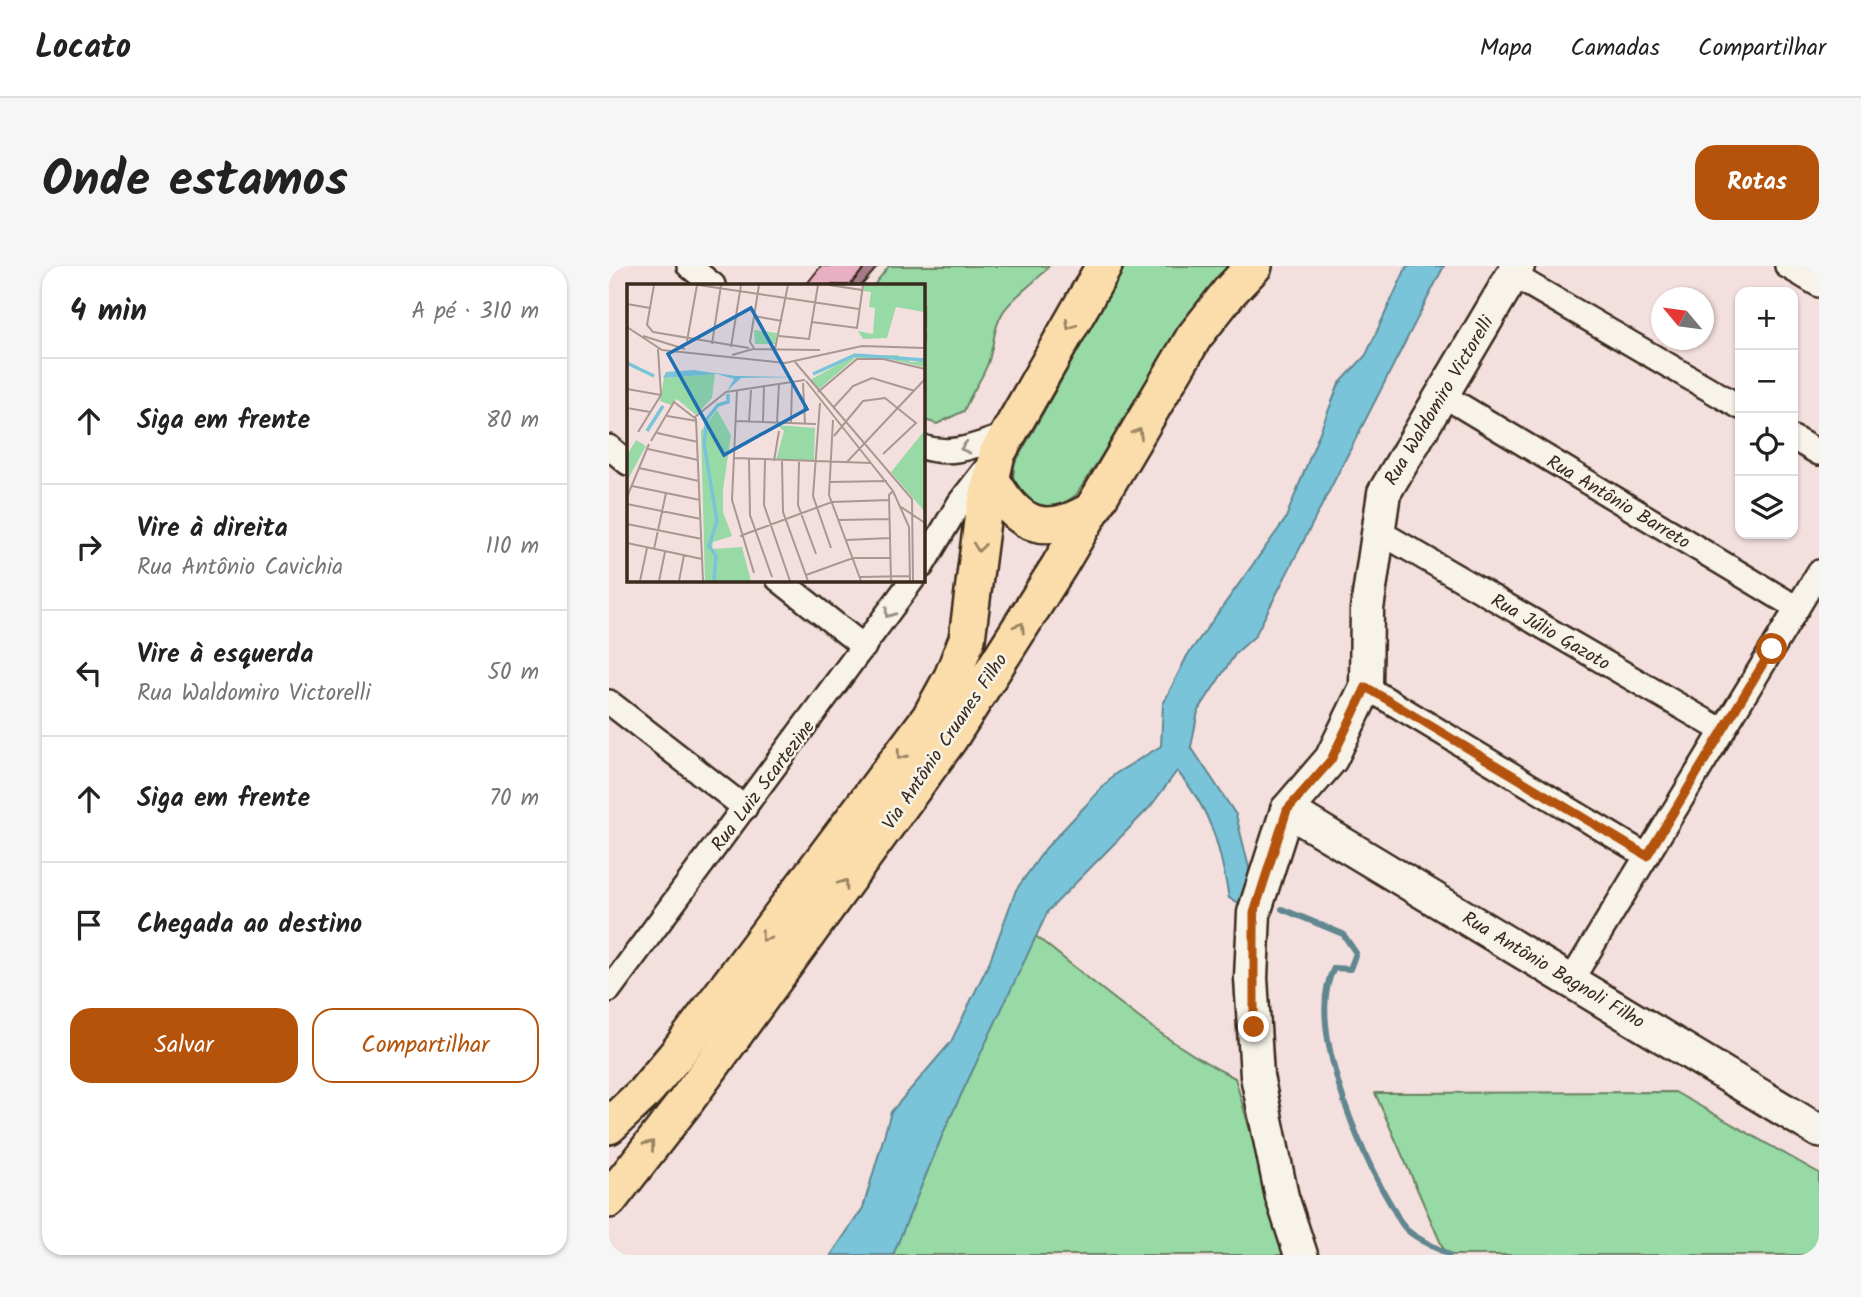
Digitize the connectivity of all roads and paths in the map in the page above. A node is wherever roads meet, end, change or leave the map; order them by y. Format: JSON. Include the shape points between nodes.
{"nodes":[{"id":1,"x":1104,"y":266,"type":"edge"},
{"id":2,"x":1254,"y":266,"type":"edge"},
{"id":3,"x":1787,"y":266,"type":"edge"},
{"id":4,"x":1515,"y":271,"type":"edge"},
{"id":5,"x":1819,"y":285,"type":"edge"},
{"id":6,"x":1441,"y":394,"type":"junction"},
{"id":7,"x":1735,"y":404,"type":"edge"},
{"id":8,"x":1798,"y":441,"type":"edge"},
{"id":9,"x":609,"y":447,"type":"edge"},
{"id":10,"x":924,"y":448,"type":"edge"},
{"id":11,"x":1819,"y":453,"type":"edge"},
{"id":12,"x":999,"y":456,"type":"junction"},
{"id":13,"x":627,"y":462,"type":"edge"},
{"id":14,"x":1092,"y":510,"type":"junction"},
{"id":15,"x":1378,"y":531,"type":"junction"},
{"id":16,"x":924,"y":563,"type":"edge"},
{"id":17,"x":1819,"y":572,"type":"edge"},
{"id":18,"x":781,"y":581,"type":"edge"},
{"id":19,"x":912,"y":581,"type":"edge"},
{"id":20,"x":1797,"y":608,"type":"junction"},
{"id":21,"x":865,"y":647,"type":"junction"},
{"id":22,"x":1366,"y":687,"type":"junction"},
{"id":23,"x":609,"y":702,"type":"edge"},
{"id":24,"x":1723,"y":731,"type":"junction"},
{"id":25,"x":745,"y":808,"type":"junction"},
{"id":26,"x":1287,"y":810,"type":"junction"},
{"id":27,"x":1647,"y":856,"type":"junction"},
{"id":28,"x":1572,"y":979,"type":"junction"},
{"id":29,"x":609,"y":990,"type":"edge"},
{"id":30,"x":609,"y":1126,"type":"edge"},
{"id":31,"x":1819,"y":1130,"type":"edge"},
{"id":32,"x":609,"y":1200,"type":"edge"},
{"id":33,"x":1301,"y":1255,"type":"edge"}],
"edges":[{"from":1,"to":12,"type":"main road","name":"Via Antônio Cruanes Filho","one_way":true},
{"from":14,"to":2,"type":"main road","name":"Via Antônio Cruanes Filho","one_way":true,"via":[[1194,337]]},
{"from":3,"to":5,"type":"street"},
{"from":4,"to":6,"type":"street","name":"Rua Waldomiro Victorelli"},
{"from":4,"to":7,"type":"street"},
{"from":6,"to":15,"type":"street","name":"Rua Waldomiro Victorelli","via":[[1384,493]]},
{"from":6,"to":20,"type":"street","name":"Rua Antônio Barreto"},
{"from":8,"to":11,"type":"street"},
{"from":9,"to":13,"type":"street"},
{"from":12,"to":10,"type":"street","one_way":true},
{"from":12,"to":14,"type":"main road","via":[[1006,506],[1023,519],[1045,525],[1069,523]]},
{"from":12,"to":16,"type":"street","via":[[960,502]]},
{"from":12,"to":30,"type":"main road","name":"Via Antônio Cruanes Filho","one_way":true,"via":[[982,521],[967,639],[930,717],[676,1055]]},
{"from":32,"to":14,"type":"main road","name":"Via Antônio Cruanes Filho","one_way":true,"via":[[687,1101],[950,738]]},
{"from":15,"to":22,"type":"street","name":"Rua Waldomiro Victorelli","via":[[1367,609]]},
{"from":15,"to":24,"type":"street","name":"Rua Júlio Gazoto"},
{"from":17,"to":20,"type":"street"},
{"from":18,"to":21,"type":"street"},
{"from":19,"to":21,"type":"street","name":"Rua Luiz Scartezine","one_way":true},
{"from":20,"to":24,"type":"street"},
{"from":21,"to":25,"type":"street","name":"Rua Luiz Scartezine"},
{"from":22,"to":26,"type":"street","name":"Rua Waldomiro Victorelli","via":[[1331,760]]},
{"from":22,"to":27,"type":"street"},
{"from":23,"to":25,"type":"street"},
{"from":24,"to":27,"type":"street"},
{"from":25,"to":29,"type":"street","name":"Rua Luiz Scartezine"},
{"from":26,"to":28,"type":"street","name":"Rua Antônio Bagnoli Filho"},
{"from":26,"to":33,"type":"street","via":[[1254,913],[1251,978],[1257,1076],[1282,1197]]},
{"from":27,"to":28,"type":"street"},
{"from":28,"to":31,"type":"street","name":"Rua Antônio Bagnoli Filho"}]}
